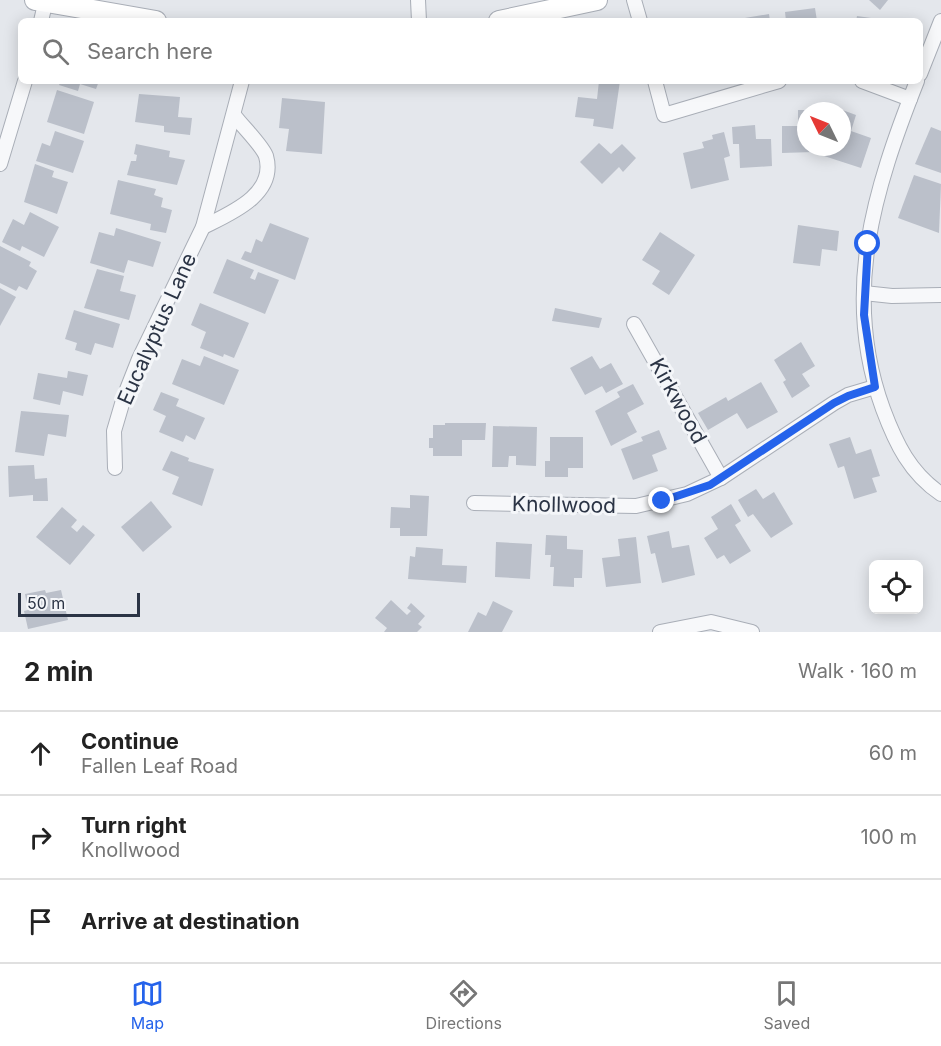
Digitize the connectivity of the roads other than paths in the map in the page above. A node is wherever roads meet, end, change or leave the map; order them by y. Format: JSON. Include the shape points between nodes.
{"nodes":[{"id":1,"x":418,"y":0,"type":"edge"},
{"id":2,"x":597,"y":0,"type":"edge"},
{"id":3,"x":634,"y":0,"type":"edge"},
{"id":4,"x":40,"y":8,"type":"edge"},
{"id":5,"x":129,"y":18,"type":"edge"},
{"id":6,"x":419,"y":18,"type":"edge"},
{"id":7,"x":513,"y":18,"type":"edge"},
{"id":8,"x":639,"y":18,"type":"edge"},
{"id":9,"x":941,"y":21,"type":"edge"},
{"id":10,"x":923,"y":66,"type":"edge"},
{"id":11,"x":24,"y":84,"type":"edge"},
{"id":12,"x":241,"y":84,"type":"edge"},
{"id":13,"x":656,"y":84,"type":"edge"},
{"id":14,"x":769,"y":84,"type":"edge"},
{"id":15,"x":870,"y":84,"type":"edge"},
{"id":16,"x":916,"y":84,"type":"edge"},
{"id":17,"x":910,"y":99,"type":"junction"},
{"id":18,"x":234,"y":115,"type":"junction"},
{"id":19,"x":6,"y":130,"type":"edge"},
{"id":20,"x":0,"y":164,"type":"edge"},
{"id":21,"x":203,"y":227,"type":"junction"},
{"id":22,"x":864,"y":293,"type":"junction"},
{"id":23,"x":941,"y":296,"type":"edge"},
{"id":24,"x":634,"y":324,"type":"dead end"},
{"id":25,"x":875,"y":387,"type":"junction"},
{"id":26,"x":115,"y":468,"type":"dead end"},
{"id":27,"x":721,"y":478,"type":"junction"},
{"id":28,"x":941,"y":494,"type":"edge"},
{"id":29,"x":474,"y":503,"type":"dead end"},
{"id":30,"x":660,"y":632,"type":"edge"},
{"id":31,"x":752,"y":632,"type":"edge"}],
"edges":[{"from":1,"to":6,"type":"street"},
{"from":2,"to":7,"type":"main road"},
{"from":3,"to":8,"type":"street"},
{"from":4,"to":5,"type":"main road"},
{"from":9,"to":10,"type":"street"},
{"from":11,"to":19,"type":"street"},
{"from":12,"to":18,"type":"street","name":"Eucalyptus Lane"},
{"from":13,"to":14,"type":"street","via":[[664,116]]},
{"from":15,"to":17,"type":"street"},
{"from":16,"to":17,"type":"street"},
{"from":17,"to":22,"type":"street","via":[[874,203]]},
{"from":18,"to":21,"type":"street","name":"Eucalyptus Lane"},
{"from":18,"to":21,"type":"street","name":"Eucalyptus Lane","via":[[265,154],[267,170],[263,183],[236,213]]},
{"from":19,"to":20,"type":"street"},
{"from":21,"to":26,"type":"street","name":"Eucalyptus Lane","via":[[124,397],[114,431]]},
{"from":22,"to":23,"type":"street"},
{"from":22,"to":25,"type":"street","via":[[867,346]]},
{"from":24,"to":27,"type":"street","name":"Kirkwood"},
{"from":25,"to":27,"type":"street","name":"Knollwood","via":[[834,403]]},
{"from":25,"to":28,"type":"street","via":[[905,460],[924,483]]},
{"from":27,"to":29,"type":"street","name":"Knollwood","via":[[687,494],[636,506]]},
{"from":30,"to":31,"type":"street","via":[[711,622]]}]}
